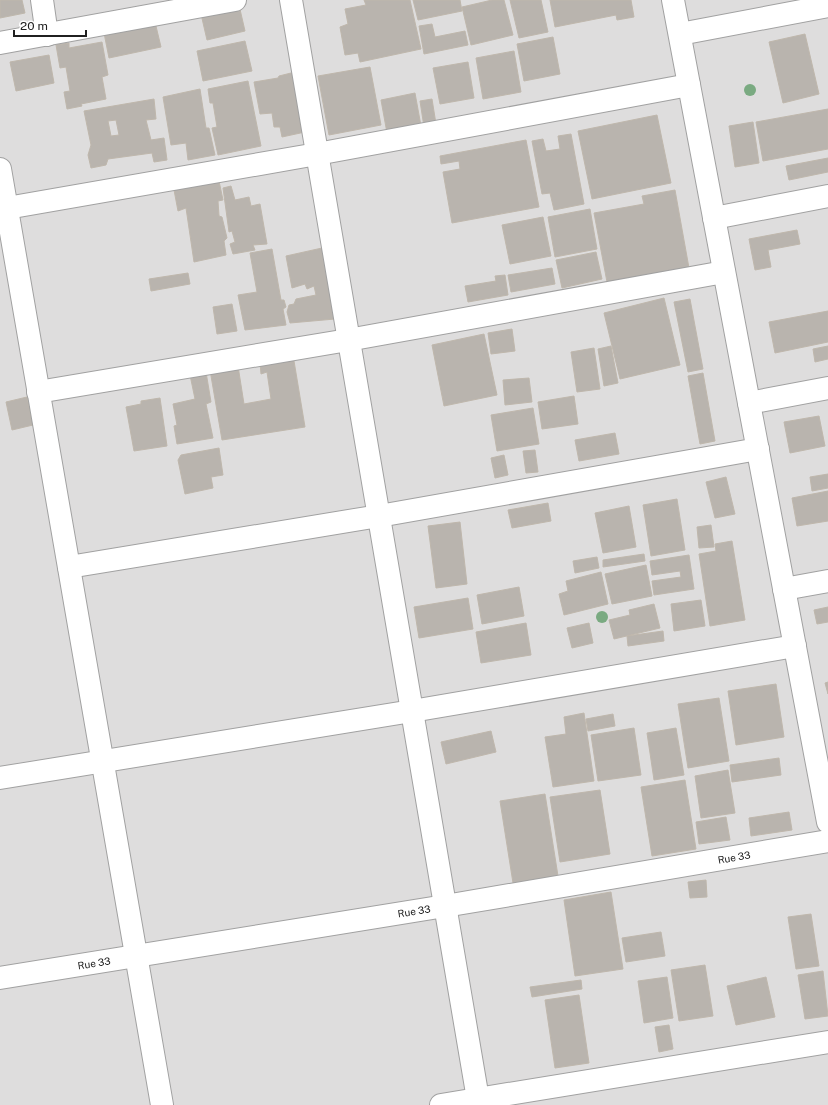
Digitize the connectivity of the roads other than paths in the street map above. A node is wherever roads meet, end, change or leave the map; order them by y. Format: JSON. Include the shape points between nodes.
{"nodes":[{"id":1,"x":42,"y":0,"type":"edge"},
{"id":2,"x":235,"y":0,"type":"edge"},
{"id":3,"x":291,"y":0,"type":"edge"},
{"id":4,"x":673,"y":0,"type":"edge"},
{"id":5,"x":828,"y":6,"type":"edge"},
{"id":6,"x":680,"y":34,"type":"junction"},
{"id":7,"x":47,"y":35,"type":"junction"},
{"id":8,"x":0,"y":43,"type":"edge"},
{"id":9,"x":689,"y":85,"type":"junction"},
{"id":10,"x":317,"y":154,"type":"junction"},
{"id":11,"x":0,"y":169,"type":"edge"},
{"id":12,"x":828,"y":196,"type":"edge"},
{"id":13,"x":7,"y":208,"type":"junction"},
{"id":14,"x":714,"y":218,"type":"junction"},
{"id":15,"x":724,"y":272,"type":"junction"},
{"id":16,"x":348,"y":340,"type":"junction"},
{"id":17,"x":828,"y":388,"type":"edge"},
{"id":18,"x":38,"y":392,"type":"junction"},
{"id":19,"x":749,"y":403,"type":"junction"},
{"id":20,"x":758,"y":449,"type":"junction"},
{"id":21,"x":379,"y":516,"type":"junction"},
{"id":22,"x":69,"y":567,"type":"junction"},
{"id":23,"x":828,"y":581,"type":"edge"},
{"id":24,"x":784,"y":589,"type":"junction"},
{"id":25,"x":795,"y":646,"type":"junction"},
{"id":26,"x":412,"y":712,"type":"junction"},
{"id":27,"x":102,"y":761,"type":"junction"},
{"id":28,"x":823,"y":770,"type":"edge"},
{"id":29,"x":0,"y":778,"type":"edge"},
{"id":30,"x":828,"y":822,"type":"edge"},
{"id":31,"x":828,"y":841,"type":"edge"},
{"id":32,"x":445,"y":906,"type":"junction"},
{"id":33,"x":136,"y":956,"type":"junction"},
{"id":34,"x":0,"y":978,"type":"edge"},
{"id":35,"x":828,"y":1042,"type":"edge"},
{"id":36,"x":478,"y":1099,"type":"junction"},
{"id":37,"x":162,"y":1105,"type":"edge"},
{"id":38,"x":441,"y":1105,"type":"edge"}],
"edges":[{"from":1,"to":7,"type":"street"},
{"from":2,"to":7,"type":"street"},
{"from":3,"to":10,"type":"street"},
{"from":4,"to":6,"type":"street"},
{"from":5,"to":6,"type":"street"},
{"from":6,"to":9,"type":"street"},
{"from":7,"to":8,"type":"street"},
{"from":9,"to":10,"type":"street"},
{"from":9,"to":14,"type":"street"},
{"from":10,"to":13,"type":"street"},
{"from":10,"to":16,"type":"street"},
{"from":11,"to":13,"type":"street"},
{"from":12,"to":14,"type":"street"},
{"from":13,"to":18,"type":"street"},
{"from":14,"to":15,"type":"street"},
{"from":15,"to":16,"type":"street"},
{"from":15,"to":19,"type":"street"},
{"from":16,"to":18,"type":"street"},
{"from":16,"to":21,"type":"street"},
{"from":17,"to":19,"type":"street"},
{"from":18,"to":22,"type":"street"},
{"from":19,"to":20,"type":"street"},
{"from":20,"to":21,"type":"street"},
{"from":20,"to":24,"type":"street"},
{"from":21,"to":22,"type":"street"},
{"from":21,"to":26,"type":"street"},
{"from":22,"to":27,"type":"street"},
{"from":23,"to":24,"type":"street"},
{"from":24,"to":25,"type":"street"},
{"from":25,"to":26,"type":"street"},
{"from":25,"to":28,"type":"street"},
{"from":26,"to":27,"type":"street"},
{"from":26,"to":32,"type":"street"},
{"from":27,"to":29,"type":"street"},
{"from":27,"to":33,"type":"street"},
{"from":28,"to":30,"type":"street"},
{"from":31,"to":32,"type":"street","name":"Rue 33"},
{"from":32,"to":33,"type":"street","name":"Rue 33"},
{"from":32,"to":36,"type":"street"},
{"from":33,"to":34,"type":"street","name":"Rue 33"},
{"from":33,"to":37,"type":"street"},
{"from":35,"to":36,"type":"street"},
{"from":36,"to":38,"type":"street"}]}
